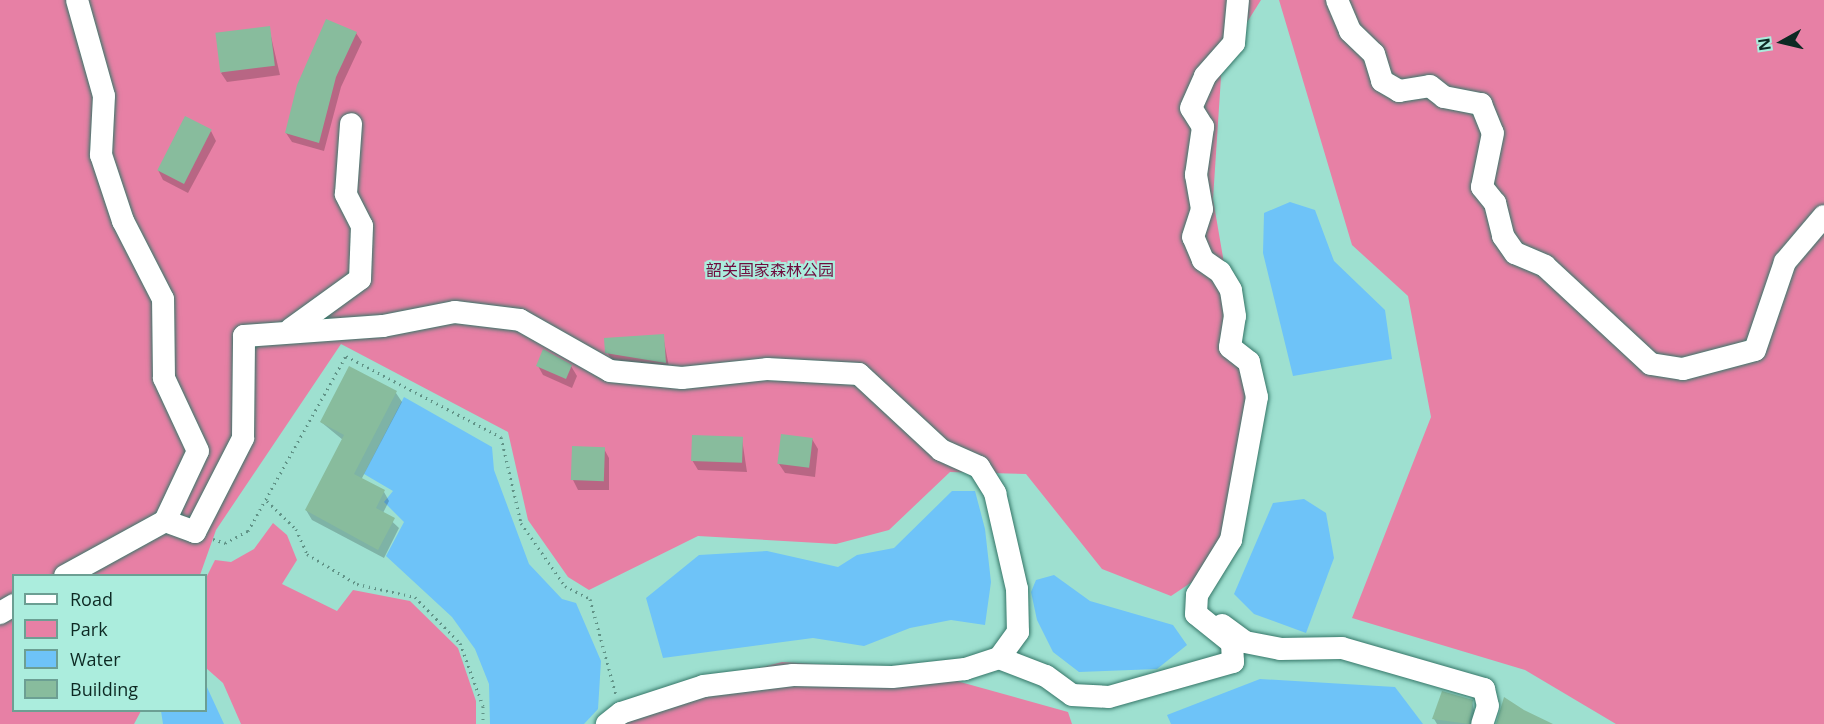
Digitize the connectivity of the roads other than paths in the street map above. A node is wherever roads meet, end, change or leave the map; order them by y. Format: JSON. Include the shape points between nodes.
{"nodes":[{"id":1,"x":77,"y":0,"type":"edge"},
{"id":2,"x":1238,"y":0,"type":"edge"},
{"id":3,"x":1338,"y":0,"type":"edge"},
{"id":4,"x":351,"y":124,"type":"dead end"},
{"id":5,"x":1824,"y":216,"type":"edge"},
{"id":6,"x":284,"y":333,"type":"junction"},
{"id":7,"x":165,"y":521,"type":"junction"},
{"id":8,"x":1222,"y":549,"type":"dead end"},
{"id":9,"x":69,"y":574,"type":"edge"},
{"id":10,"x":1200,"y":589,"type":"junction"},
{"id":11,"x":999,"y":658,"type":"junction"},
{"id":12,"x":614,"y":718,"type":"edge"},
{"id":13,"x":1482,"y":724,"type":"edge"}],
"edges":[{"from":1,"to":7,"type":"street","via":[[104,96],[101,155],[123,221],[163,299],[164,378],[198,451]]},
{"from":2,"to":10,"type":"street","via":[[1234,43],[1205,76],[1191,108],[1203,127],[1196,174],[1202,209],[1193,237],[1203,261],[1221,273],[1231,290],[1235,316],[1230,347],[1249,362],[1257,397],[1231,540]]},
{"from":3,"to":5,"type":"street","via":[[1350,31],[1374,54],[1382,81],[1400,91],[1430,86],[1444,97],[1481,104],[1493,133],[1482,187],[1496,204],[1503,236],[1515,253],[1545,266],[1651,364],[1683,369],[1755,350],[1785,262]]},
{"from":4,"to":6,"type":"street","via":[[346,194],[362,226],[360,279]]},
{"from":6,"to":7,"type":"street","via":[[244,336],[243,438],[195,532]]},
{"from":6,"to":11,"type":"street","via":[[383,326],[455,312],[520,320],[610,371],[693,378],[766,369],[859,374],[941,450],[979,467],[995,494],[1017,589],[1018,633]]},
{"from":7,"to":9,"type":"street"},
{"from":8,"to":10,"type":"street","via":[[1201,571]]},
{"from":10,"to":11,"type":"street","via":[[1196,614],[1232,643],[1233,662],[1109,697],[1072,695],[1046,676]]},
{"from":10,"to":13,"type":"street","via":[[1200,607],[1245,642],[1280,650],[1342,648],[1484,689],[1488,706]]},
{"from":11,"to":12,"type":"street","via":[[965,669],[892,677],[793,675],[704,686]]}]}
